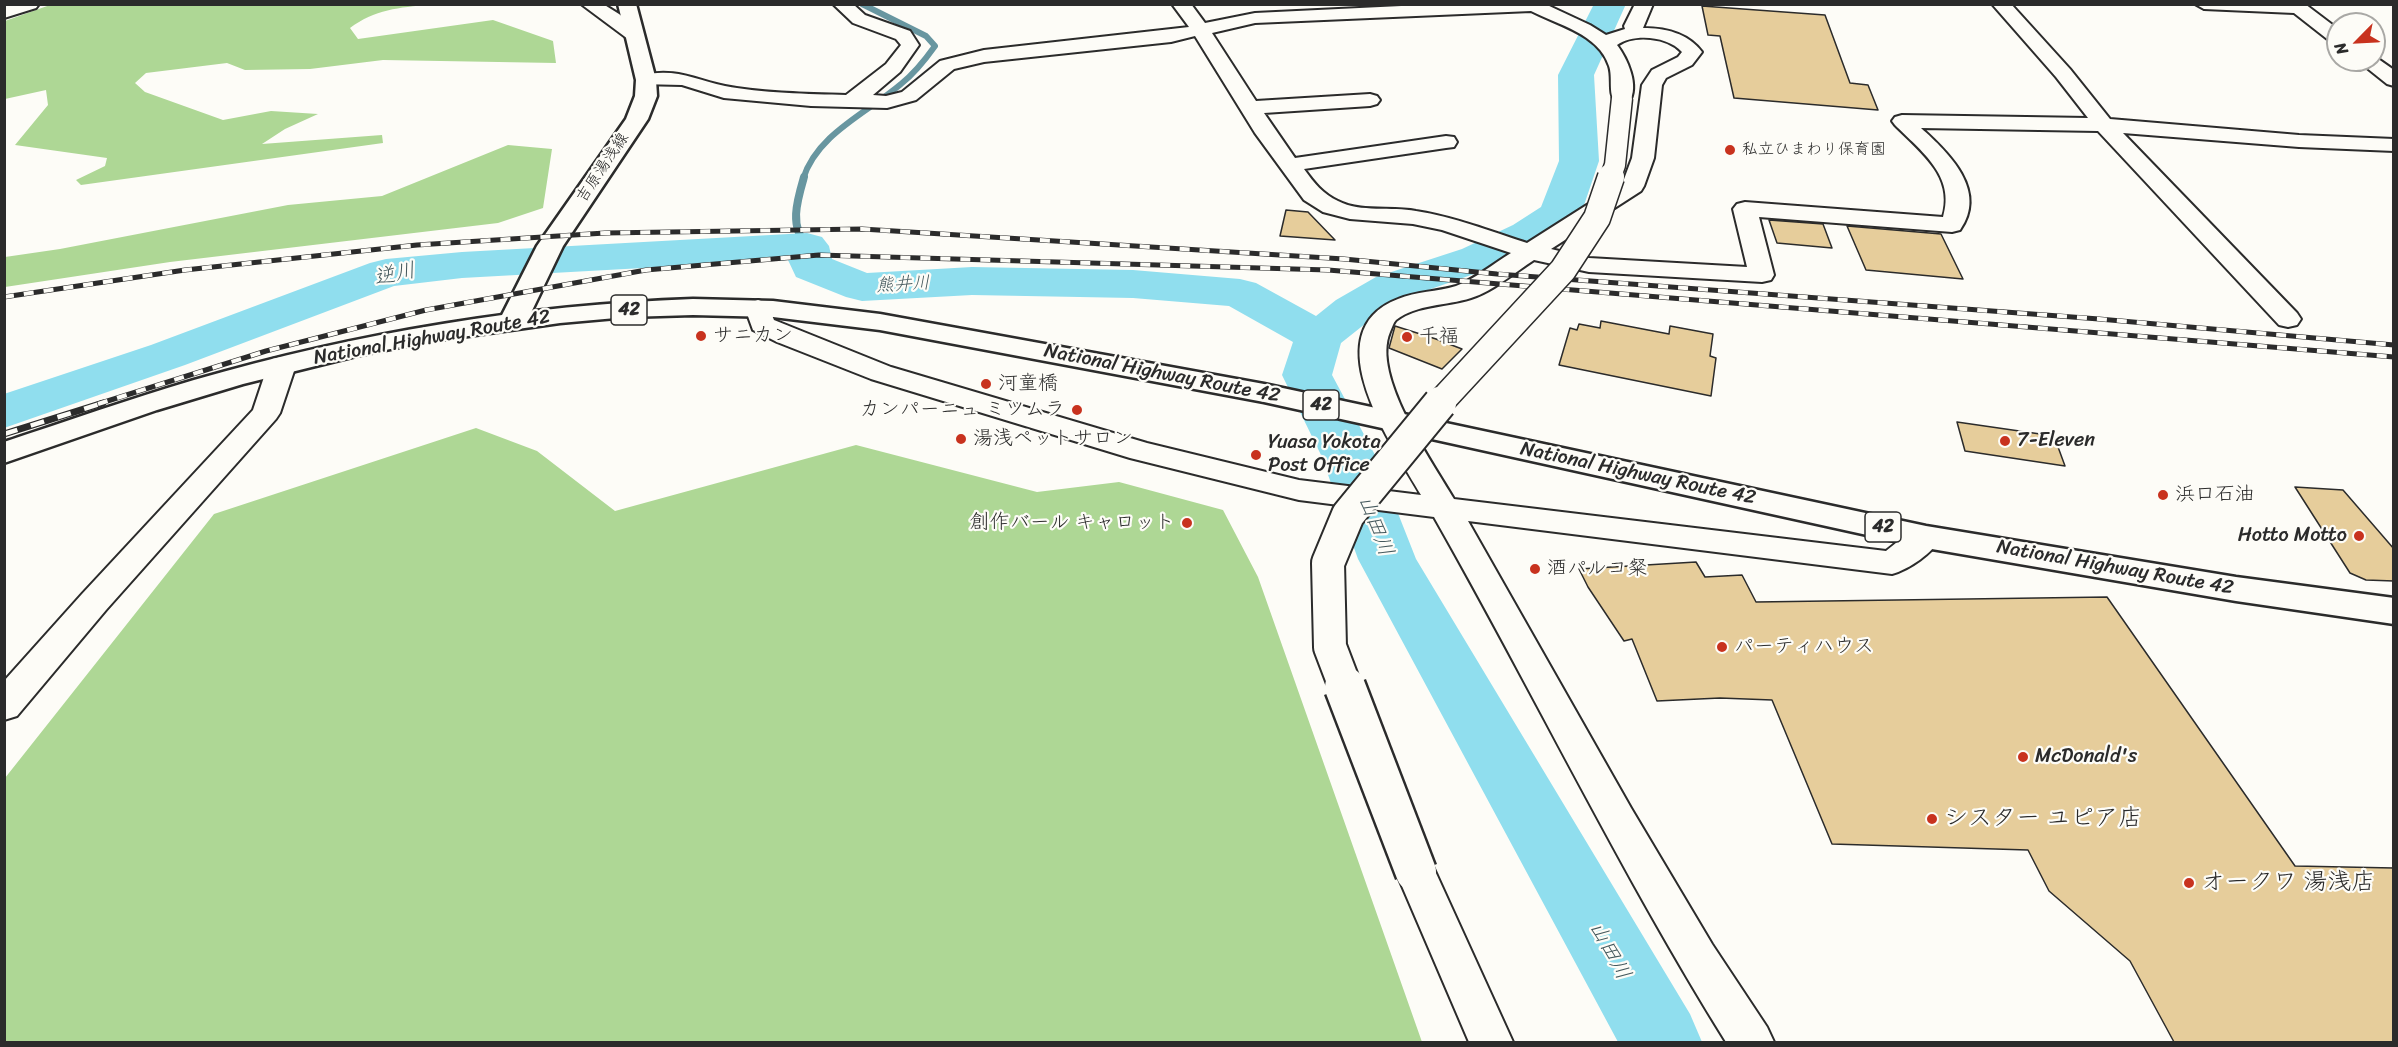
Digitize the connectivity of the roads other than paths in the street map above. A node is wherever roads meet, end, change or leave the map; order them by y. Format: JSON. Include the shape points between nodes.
{"nodes":[{"id":1,"x":30,"y":4,"type":"edge"},
{"id":2,"x":590,"y":4,"type":"edge"},
{"id":3,"x":627,"y":4,"type":"edge"},
{"id":4,"x":842,"y":4,"type":"edge"},
{"id":5,"x":1181,"y":4,"type":"edge"},
{"id":6,"x":1644,"y":4,"type":"edge"},
{"id":7,"x":2001,"y":4,"type":"edge"},
{"id":8,"x":2204,"y":4,"type":"edge"},
{"id":9,"x":1532,"y":5,"type":"edge"},
{"id":10,"x":2295,"y":6,"type":"edge"},
{"id":11,"x":4,"y":14,"type":"edge"},
{"id":12,"x":1200,"y":29,"type":"junction"},
{"id":13,"x":2326,"y":29,"type":"edge"},
{"id":14,"x":1635,"y":33,"type":"junction"},
{"id":15,"x":635,"y":35,"type":"junction"},
{"id":16,"x":1606,"y":44,"type":"junction"},
{"id":17,"x":646,"y":80,"type":"junction"},
{"id":18,"x":1370,"y":100,"type":"dead end"},
{"id":19,"x":848,"y":102,"type":"junction"},
{"id":20,"x":1250,"y":108,"type":"junction"},
{"id":21,"x":2104,"y":125,"type":"junction"},
{"id":22,"x":1446,"y":142,"type":"dead end"},
{"id":23,"x":2394,"y":145,"type":"edge"},
{"id":24,"x":1290,"y":165,"type":"junction"},
{"id":25,"x":1530,"y":252,"type":"junction"},
{"id":26,"x":758,"y":308,"type":"junction"},
{"id":27,"x":2288,"y":319,"type":"dead end"},
{"id":28,"x":513,"y":321,"type":"junction"},
{"id":29,"x":282,"y":365,"type":"junction"},
{"id":30,"x":1386,"y":419,"type":"junction"},
{"id":31,"x":4,"y":453,"type":"edge"},
{"id":32,"x":1442,"y":506,"type":"junction"},
{"id":33,"x":1926,"y":537,"type":"junction"},
{"id":34,"x":2394,"y":611,"type":"edge"},
{"id":35,"x":4,"y":706,"type":"edge"},
{"id":36,"x":1491,"y":1042,"type":"edge"},
{"id":37,"x":1751,"y":1042,"type":"edge"}],
"edges":[{"from":1,"to":11,"type":"street"},
{"from":2,"to":15,"type":"street"},
{"from":3,"to":15,"type":"main road","name":"吉原湯浅線"},
{"from":4,"to":19,"type":"street","via":[[859,19],[903,34],[910,45],[906,54],[864,93]]},
{"from":5,"to":12,"type":"street"},
{"from":6,"to":14,"type":"street","via":[[1633,26]]},
{"from":7,"to":21,"type":"street"},
{"from":8,"to":10,"type":"street"},
{"from":9,"to":12,"type":"street","via":[[1272,16]]},
{"from":9,"to":16,"type":"street"},
{"from":10,"to":13,"type":"street"},
{"from":12,"to":19,"type":"street","via":[[1150,39],[968,59],[947,65],[909,96],[887,102]]},
{"from":12,"to":20,"type":"street"},
{"from":14,"to":16,"type":"street","via":[[1613,38]]},
{"from":14,"to":25,"type":"street","via":[[1673,39],[1692,52],[1685,61],[1659,74],[1652,85],[1644,158],[1633,186]]},
{"from":15,"to":17,"type":"main road","name":"吉原湯浅線"},
{"from":16,"to":36,"type":"street","bridge":true,"via":[[1620,69],[1622,98],[1615,165],[1598,218],[1563,270],[1448,393],[1348,515],[1328,563],[1330,647],[1416,872]]},
{"from":17,"to":19,"type":"street","via":[[683,79],[724,92]]},
{"from":17,"to":28,"type":"main road","name":"吉原湯浅線","via":[[646,96],[637,118],[550,246]]},
{"from":18,"to":20,"type":"street"},
{"from":20,"to":24,"type":"street"},
{"from":21,"to":23,"type":"street"},
{"from":21,"to":25,"type":"street","via":[[1902,121],[1953,176],[1960,200],[1952,225],[1745,209],[1762,275],[1589,265]]},
{"from":21,"to":27,"type":"street"},
{"from":22,"to":24,"type":"street"},
{"from":24,"to":25,"type":"street","via":[[1312,195],[1332,207],[1358,214],[1448,224]]},
{"from":25,"to":30,"type":"street","via":[[1464,292],[1407,304],[1383,317],[1372,339],[1372,362]]},
{"from":26,"to":28,"type":"main road","name":"National Highway Route 42","number":"42","via":[[643,309]]},
{"from":26,"to":30,"type":"main road","name":"National Highway Route 42","number":"42","via":[[819,313],[924,330]]},
{"from":26,"to":32,"type":"street","via":[[762,324],[881,373],[1140,452],[1299,490]]},
{"from":28,"to":29,"type":"main road","name":"National Highway Route 42","number":"42"},
{"from":29,"to":31,"type":"main road","name":"National Highway Route 42","number":"42","via":[[168,397]]},
{"from":29,"to":35,"type":"street","via":[[266,414]]},
{"from":30,"to":32,"type":"street"},
{"from":30,"to":33,"type":"main road","name":"National Highway Route 42","number":"42"},
{"from":32,"to":33,"type":"street","via":[[1892,563]]},
{"from":32,"to":37,"type":"street","via":[[1623,830]]},
{"from":33,"to":34,"type":"main road","name":"National Highway Route 42","number":"42"}]}
